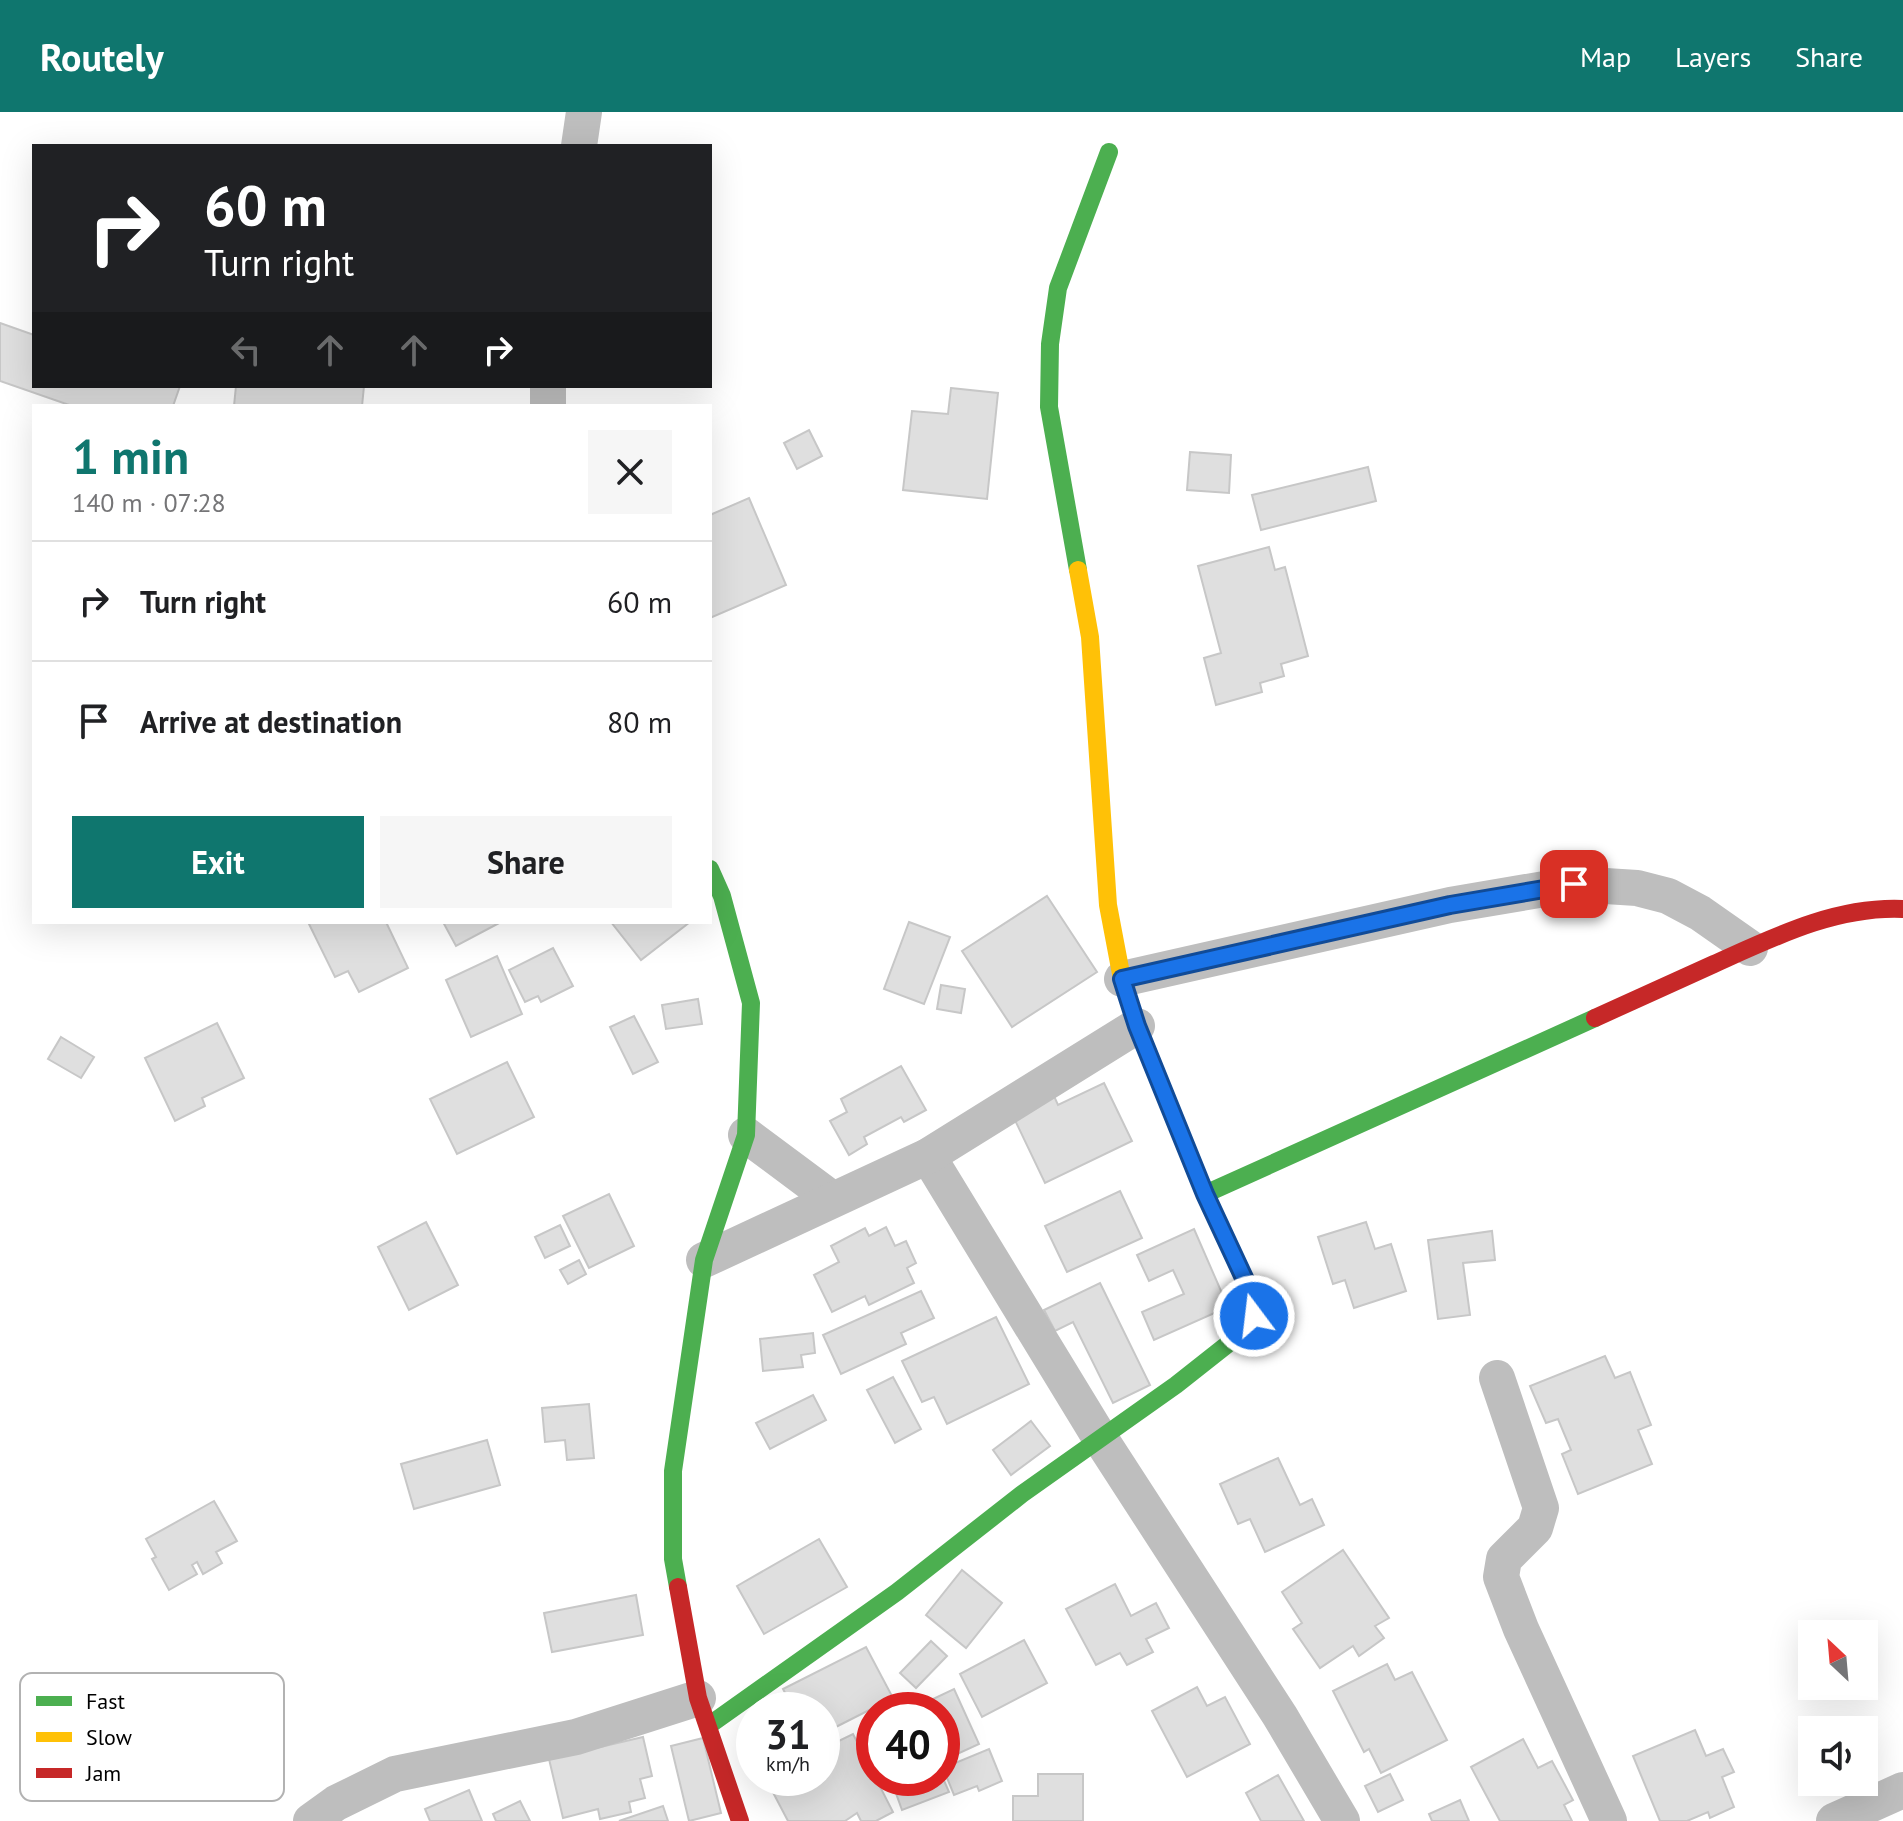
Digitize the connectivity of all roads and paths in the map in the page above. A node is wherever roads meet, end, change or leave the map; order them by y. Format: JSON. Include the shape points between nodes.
{"nodes":[{"id":1,"x":584,"y":112,"type":"edge"},
{"id":2,"x":579,"y":144,"type":"edge"},
{"id":3,"x":1109,"y":152,"type":"dead end"},
{"id":4,"x":712,"y":874,"type":"edge"},
{"id":5,"x":1903,"y":909,"type":"edge"},
{"id":6,"x":1750,"y":948,"type":"junction"},
{"id":7,"x":1122,"y":979,"type":"junction"},
{"id":8,"x":1137,"y":1026,"type":"junction"},
{"id":9,"x":746,"y":1135,"type":"junction"},
{"id":10,"x":928,"y":1156,"type":"junction"},
{"id":11,"x":1205,"y":1194,"type":"junction"},
{"id":12,"x":832,"y":1199,"type":"junction"},
{"id":13,"x":704,"y":1260,"type":"junction"},
{"id":14,"x":1497,"y":1378,"type":"dead end"},
{"id":15,"x":1100,"y":1438,"type":"junction"},
{"id":16,"x":703,"y":1712,"type":"junction"},
{"id":17,"x":1903,"y":1790,"type":"edge"},
{"id":18,"x":311,"y":1821,"type":"edge"},
{"id":19,"x":740,"y":1821,"type":"edge"},
{"id":20,"x":1342,"y":1821,"type":"edge"},
{"id":21,"x":1609,"y":1821,"type":"edge"},
{"id":22,"x":1834,"y":1821,"type":"edge"}],
"edges":[{"from":1,"to":2,"type":"street"},
{"from":3,"to":7,"type":"street","via":[[1058,288],[1049,407],[1090,637],[1108,905]]},
{"from":4,"to":9,"type":"street","via":[[751,1003]]},
{"from":5,"to":6,"type":"street","via":[[1867,907],[1835,915]]},
{"from":6,"to":7,"type":"street","via":[[1668,896],[1637,888],[1574,884],[1450,905]]},
{"from":6,"to":11,"type":"street"},
{"from":7,"to":8,"type":"street"},
{"from":8,"to":10,"type":"street"},
{"from":8,"to":11,"type":"street"},
{"from":9,"to":12,"type":"street"},
{"from":9,"to":13,"type":"street"},
{"from":10,"to":12,"type":"street"},
{"from":10,"to":15,"type":"street"},
{"from":11,"to":15,"type":"street","via":[[1252,1295],[1254,1316],[1233,1340]]},
{"from":12,"to":13,"type":"street"},
{"from":13,"to":16,"type":"street","via":[[673,1471],[673,1559]]},
{"from":14,"to":21,"type":"street","via":[[1541,1508],[1535,1528],[1504,1559],[1501,1577]]},
{"from":15,"to":16,"type":"street","via":[[897,1592]]},
{"from":15,"to":20,"type":"street"},
{"from":16,"to":18,"type":"street","via":[[395,1774]]},
{"from":16,"to":19,"type":"street"},
{"from":17,"to":22,"type":"street"}]}
